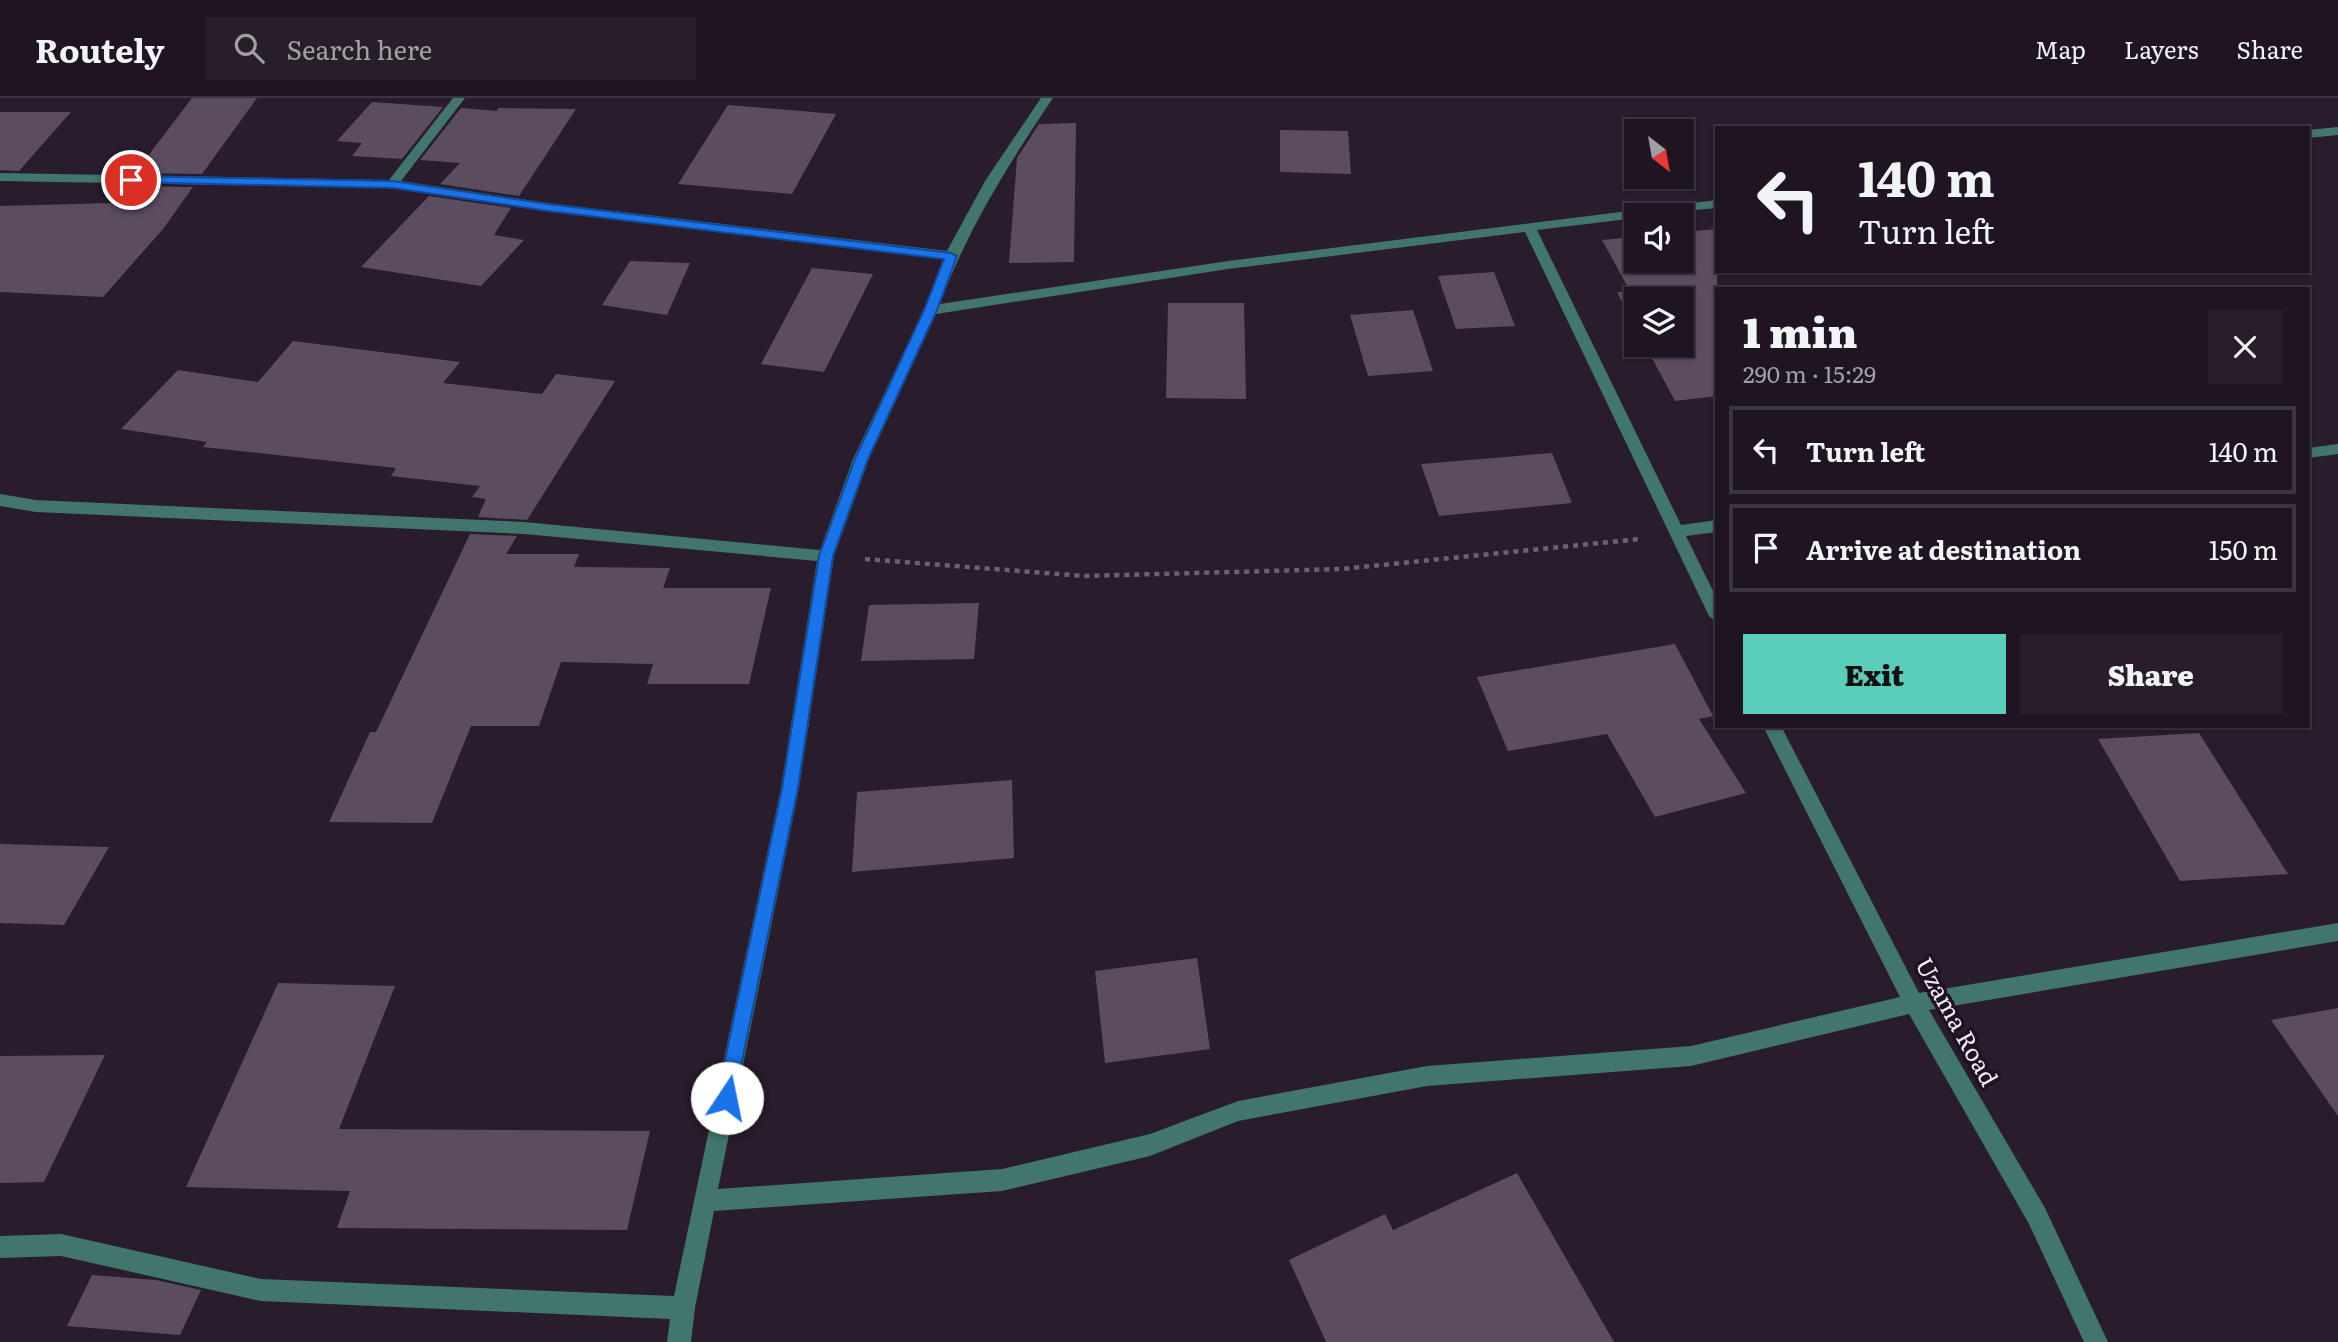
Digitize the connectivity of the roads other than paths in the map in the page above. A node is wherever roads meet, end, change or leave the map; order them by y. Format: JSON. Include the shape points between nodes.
{"nodes":[{"id":1,"x":459,"y":98,"type":"edge"},
{"id":2,"x":1046,"y":98,"type":"edge"},
{"id":3,"x":2338,"y":131,"type":"edge"},
{"id":4,"x":2310,"y":134,"type":"edge"},
{"id":5,"x":0,"y":177,"type":"edge"},
{"id":6,"x":393,"y":184,"type":"junction"},
{"id":7,"x":1715,"y":204,"type":"edge"},
{"id":8,"x":1530,"y":229,"type":"junction"},
{"id":9,"x":951,"y":256,"type":"junction"},
{"id":10,"x":931,"y":310,"type":"junction"},
{"id":11,"x":2338,"y":449,"type":"edge"},
{"id":12,"x":2310,"y":453,"type":"edge"},
{"id":13,"x":0,"y":500,"type":"edge"},
{"id":14,"x":1715,"y":526,"type":"edge"},
{"id":15,"x":1676,"y":531,"type":"junction"},
{"id":16,"x":826,"y":556,"type":"junction"},
{"id":17,"x":1715,"y":612,"type":"edge"},
{"id":18,"x":1773,"y":728,"type":"edge"},
{"id":19,"x":2338,"y":932,"type":"edge"},
{"id":20,"x":1914,"y":1003,"type":"junction"},
{"id":21,"x":705,"y":1201,"type":"junction"},
{"id":22,"x":0,"y":1247,"type":"edge"},
{"id":23,"x":683,"y":1308,"type":"junction"},
{"id":24,"x":679,"y":1342,"type":"edge"},
{"id":25,"x":2096,"y":1342,"type":"edge"}],
"edges":[{"from":1,"to":6,"type":"street"},
{"from":2,"to":9,"type":"street","via":[[992,181]]},
{"from":3,"to":4,"type":"street"},
{"from":5,"to":6,"type":"street"},
{"from":6,"to":9,"type":"street"},
{"from":7,"to":8,"type":"street"},
{"from":8,"to":10,"type":"street","via":[[1228,265]]},
{"from":8,"to":15,"type":"street"},
{"from":9,"to":10,"type":"street"},
{"from":10,"to":16,"type":"street","via":[[861,459]]},
{"from":11,"to":12,"type":"street"},
{"from":13,"to":16,"type":"street","via":[[36,506],[523,528]]},
{"from":14,"to":15,"type":"street"},
{"from":15,"to":17,"type":"street"},
{"from":16,"to":21,"type":"street","via":[[790,788]]},
{"from":18,"to":20,"type":"street","name":"Uzama Road"},
{"from":19,"to":20,"type":"street"},
{"from":20,"to":21,"type":"street","via":[[1691,1056],[1427,1076],[1238,1111],[1150,1144],[1002,1180]]},
{"from":20,"to":25,"type":"street","name":"Uzama Road","via":[[2037,1216]]},
{"from":21,"to":23,"type":"street"},
{"from":22,"to":23,"type":"street","via":[[61,1245],[261,1290]]},
{"from":23,"to":24,"type":"street"}]}
